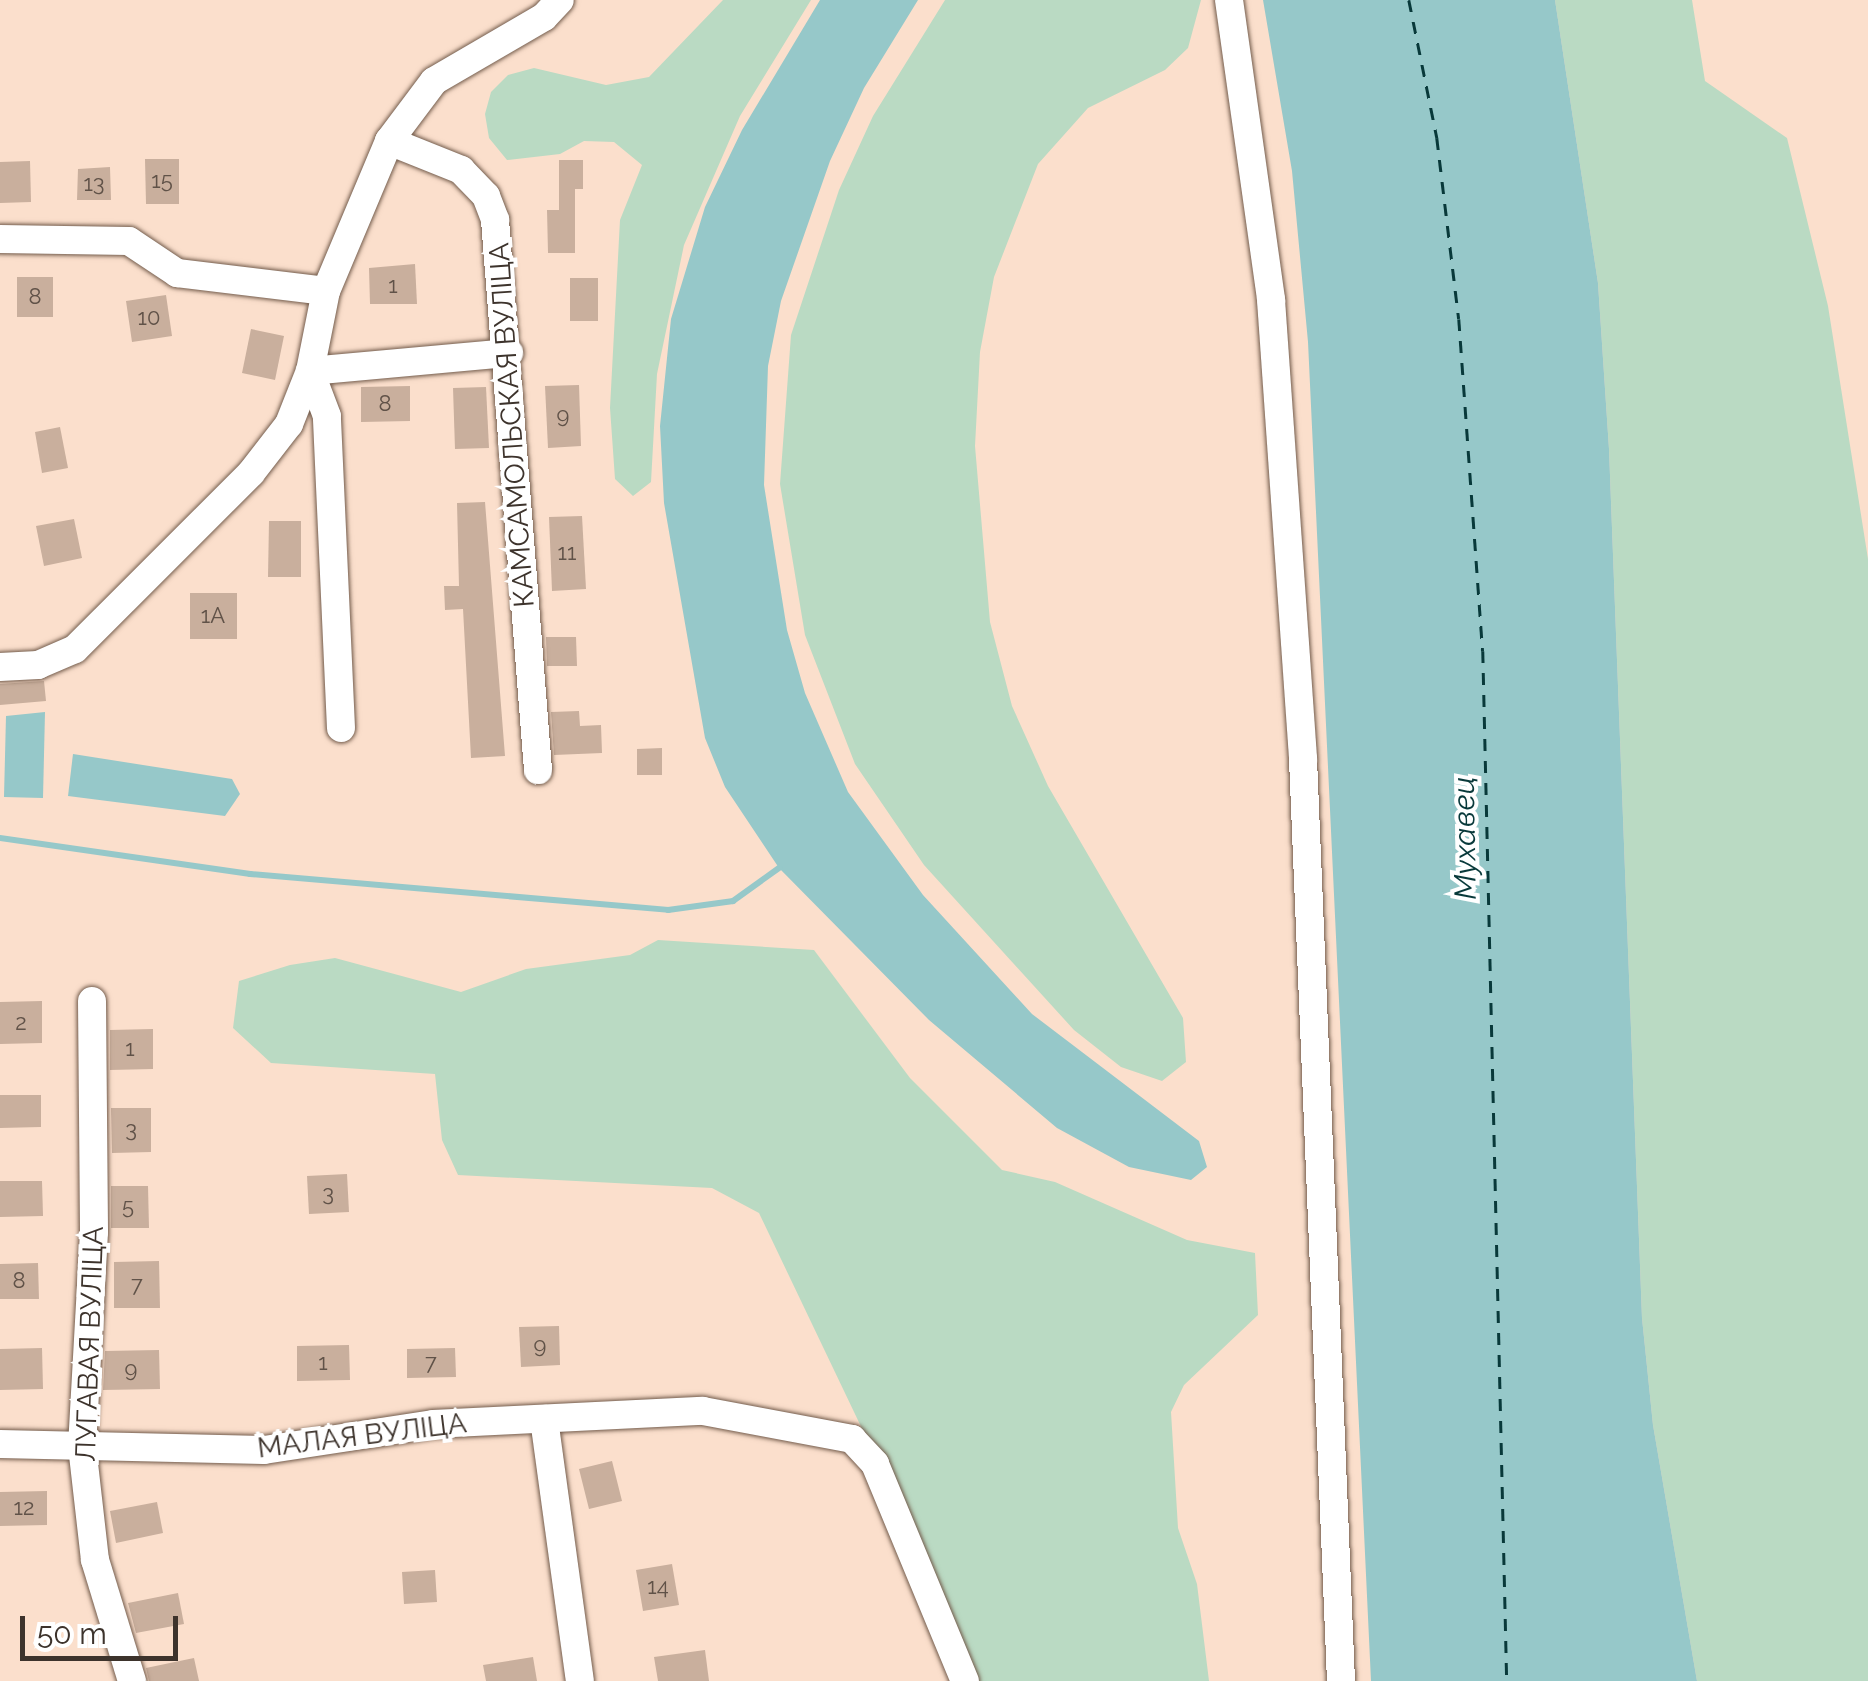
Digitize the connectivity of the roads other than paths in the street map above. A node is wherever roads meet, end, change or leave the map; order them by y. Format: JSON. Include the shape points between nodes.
{"nodes":[{"id":1,"x":560,"y":0,"type":"edge"},
{"id":2,"x":1229,"y":0,"type":"edge"},
{"id":3,"x":389,"y":142,"type":"junction"},
{"id":4,"x":0,"y":239,"type":"edge"},
{"id":5,"x":326,"y":290,"type":"junction"},
{"id":6,"x":508,"y":353,"type":"junction"},
{"id":7,"x":310,"y":371,"type":"junction"},
{"id":8,"x":0,"y":667,"type":"edge"},
{"id":9,"x":341,"y":728,"type":"dead end"},
{"id":10,"x":538,"y":770,"type":"dead end"},
{"id":11,"x":92,"y":1001,"type":"dead end"},
{"id":12,"x":544,"y":1420,"type":"junction"},
{"id":13,"x":0,"y":1444,"type":"edge"},
{"id":14,"x":82,"y":1446,"type":"junction"},
{"id":15,"x":132,"y":1681,"type":"edge"},
{"id":16,"x":580,"y":1681,"type":"edge"},
{"id":17,"x":965,"y":1681,"type":"edge"},
{"id":18,"x":1341,"y":1681,"type":"edge"}],
"edges":[{"from":1,"to":3,"type":"street","via":[[544,17],[434,80]]},
{"from":2,"to":18,"type":"street","via":[[1271,300],[1302,739]]},
{"from":3,"to":5,"type":"street"},
{"from":3,"to":6,"type":"street","name":"КАМСАМОЛЬСКАЯ ВУЛІЦА","via":[[460,170],[486,196],[501,250]]},
{"from":4,"to":5,"type":"street","via":[[129,241],[177,273]]},
{"from":5,"to":7,"type":"street"},
{"from":6,"to":7,"type":"street"},
{"from":6,"to":10,"type":"street","name":"КАМСАМОЛЬСКАЯ ВУЛІЦА"},
{"from":7,"to":8,"type":"street","via":[[289,424],[252,473],[75,649],[38,665]]},
{"from":7,"to":9,"type":"street","via":[[327,416]]},
{"from":11,"to":14,"type":"street","name":"ЛУГАВАЯ ВУЛІЦА","via":[[94,1232]]},
{"from":12,"to":14,"type":"street","name":"МАЛАЯ ВУЛІЦА","via":[[433,1424],[264,1450]]},
{"from":12,"to":16,"type":"street"},
{"from":12,"to":17,"type":"street","name":"МАЛАЯ ВУЛІЦА","via":[[703,1411],[852,1438],[875,1464]]},
{"from":13,"to":14,"type":"street","name":"МАЛАЯ ВУЛІЦА"},
{"from":14,"to":15,"type":"street","name":"ЛУГАВАЯ ВУЛІЦА","via":[[95,1560]]}]}
